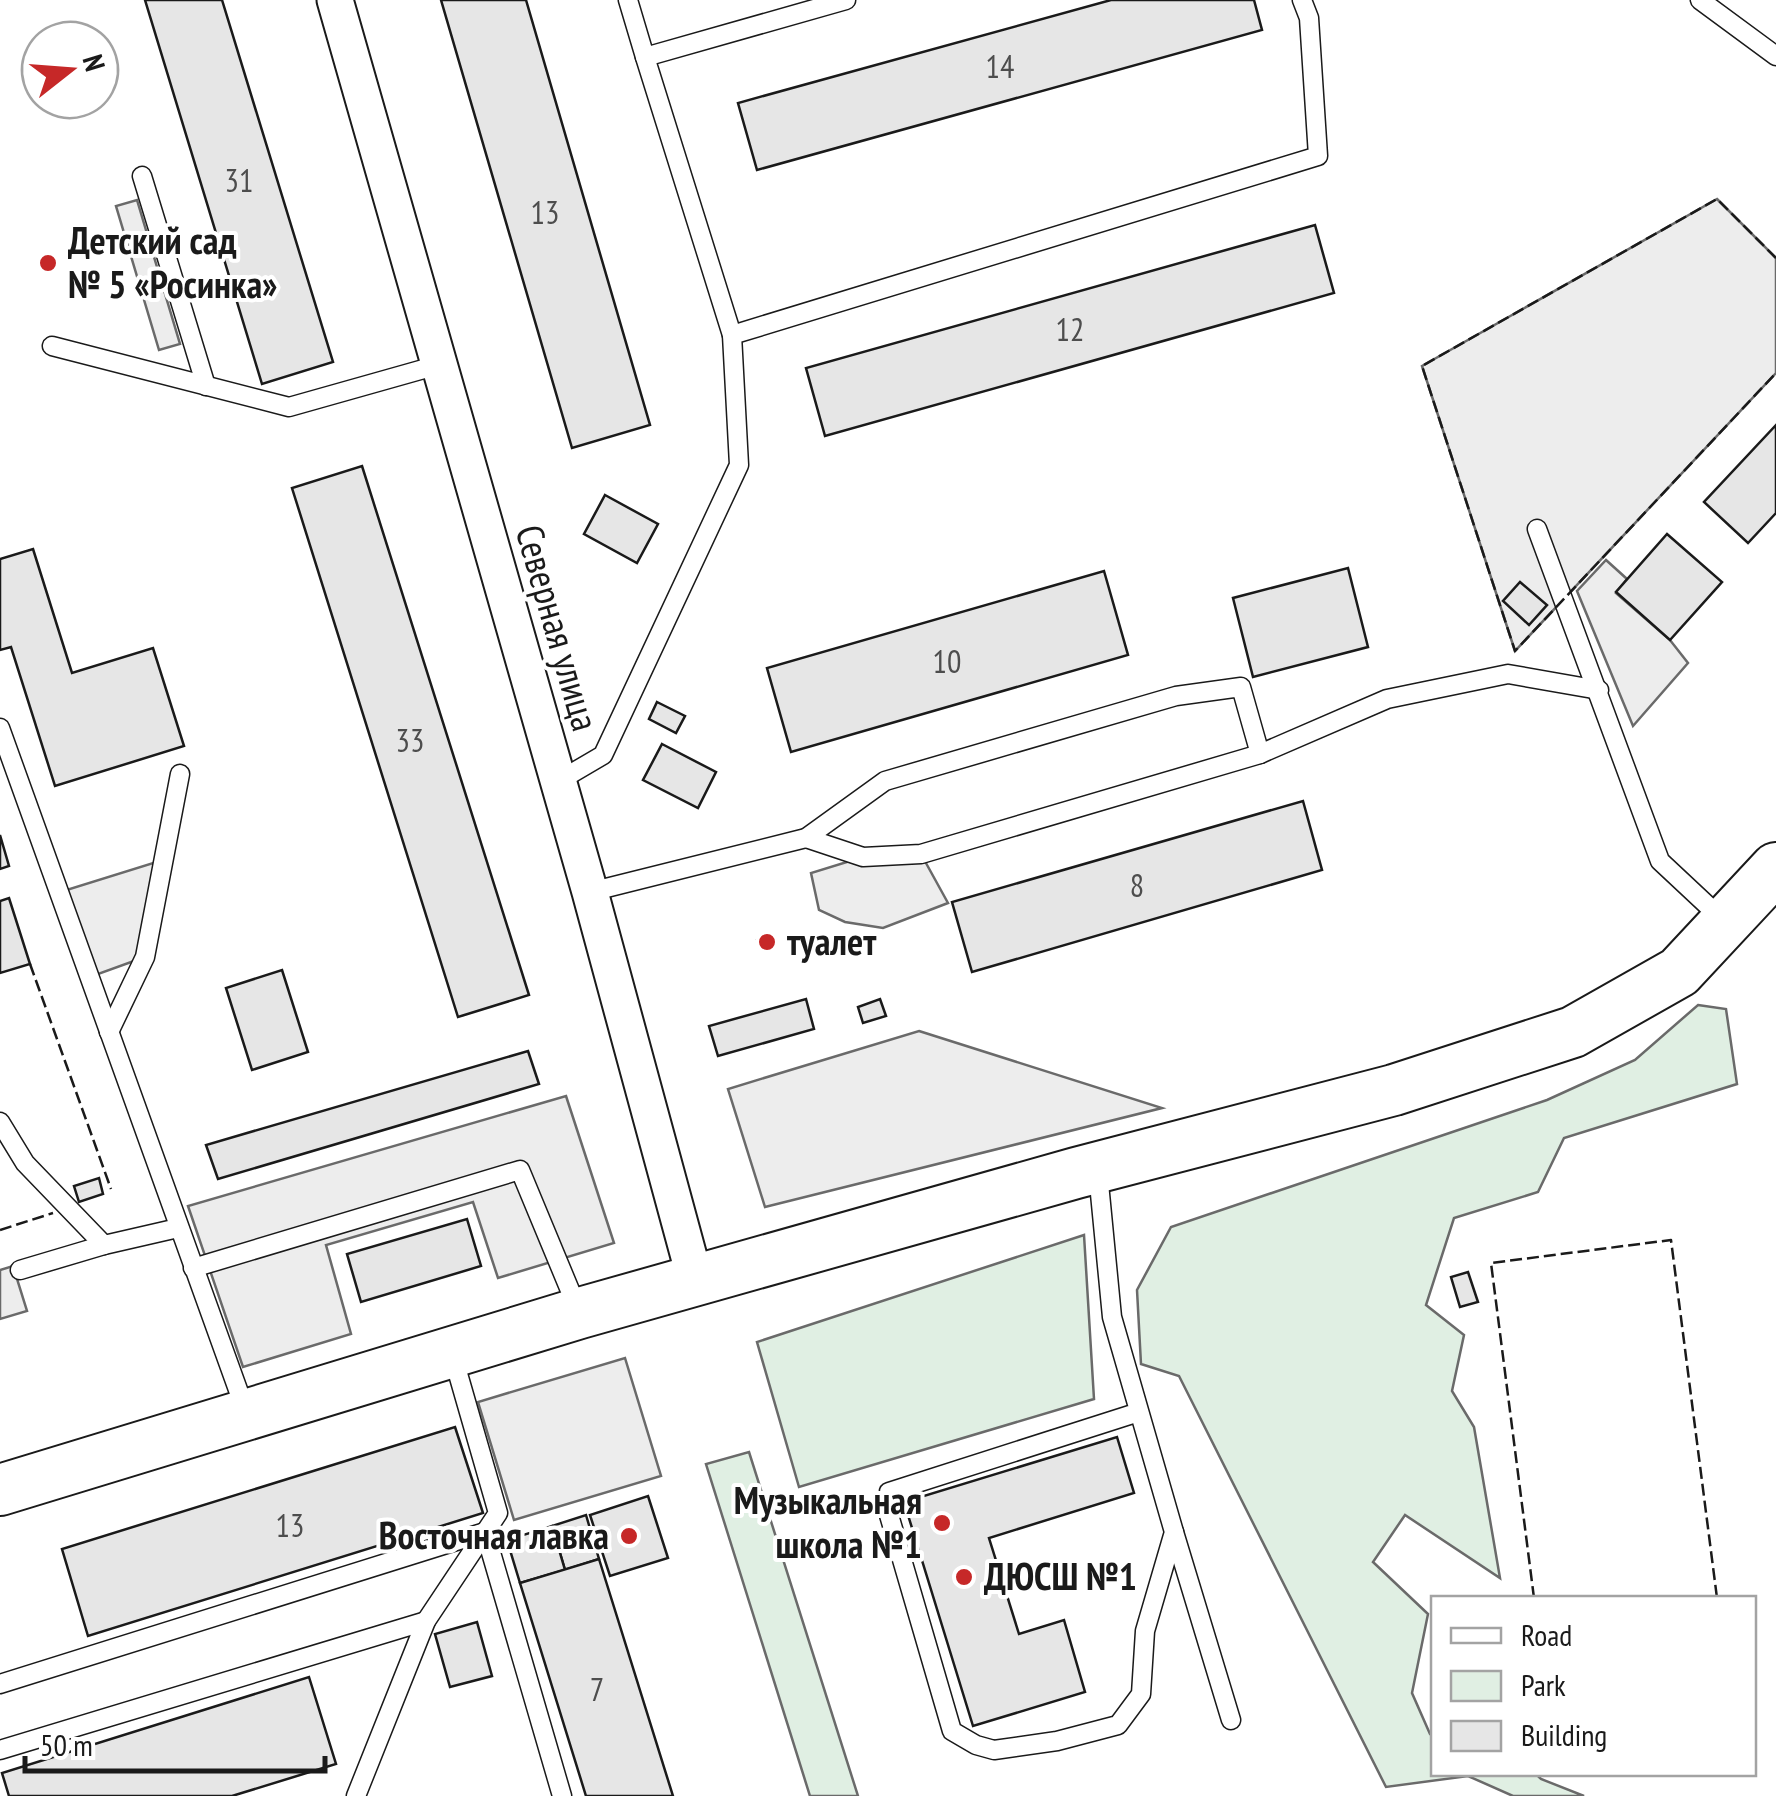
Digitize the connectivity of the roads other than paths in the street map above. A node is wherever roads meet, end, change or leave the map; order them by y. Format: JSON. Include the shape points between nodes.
{"nodes":[{"id":1,"x":335,"y":0,"type":"edge"},
{"id":2,"x":628,"y":0,"type":"edge"},
{"id":3,"x":846,"y":0,"type":"edge"},
{"id":4,"x":1302,"y":0,"type":"edge"},
{"id":5,"x":1700,"y":0,"type":"edge"},
{"id":6,"x":1776,"y":56,"type":"edge"},
{"id":7,"x":645,"y":57,"type":"junction"},
{"id":8,"x":142,"y":176,"type":"dead end"},
{"id":9,"x":732,"y":335,"type":"junction"},
{"id":10,"x":52,"y":346,"type":"dead end"},
{"id":11,"x":438,"y":365,"type":"junction"},
{"id":12,"x":206,"y":386,"type":"junction"},
{"id":13,"x":1537,"y":529,"type":"dead end"},
{"id":14,"x":1598,"y":690,"type":"junction"},
{"id":15,"x":0,"y":728,"type":"edge"},
{"id":16,"x":1260,"y":754,"type":"junction"},
{"id":17,"x":180,"y":774,"type":"dead end"},
{"id":18,"x":557,"y":782,"type":"junction"},
{"id":19,"x":806,"y":838,"type":"junction"},
{"id":20,"x":1776,"y":868,"type":"edge"},
{"id":21,"x":590,"y":892,"type":"junction"},
{"id":22,"x":1726,"y":923,"type":"junction"},
{"id":23,"x":109,"y":1032,"type":"junction"},
{"id":24,"x":0,"y":1122,"type":"edge"},
{"id":25,"x":1098,"y":1168,"type":"junction"},
{"id":26,"x":178,"y":1228,"type":"junction"},
{"id":27,"x":104,"y":1245,"type":"junction"},
{"id":28,"x":192,"y":1268,"type":"junction"},
{"id":29,"x":20,"y":1270,"type":"dead end"},
{"id":30,"x":695,"y":1279,"type":"junction"},
{"id":31,"x":580,"y":1313,"type":"junction"},
{"id":32,"x":452,"y":1352,"type":"junction"},
{"id":33,"x":1139,"y":1412,"type":"junction"},
{"id":34,"x":246,"y":1413,"type":"junction"},
{"id":35,"x":0,"y":1490,"type":"edge"},
{"id":36,"x":485,"y":1532,"type":"junction"},
{"id":37,"x":1174,"y":1532,"type":"junction"},
{"id":38,"x":426,"y":1621,"type":"junction"},
{"id":39,"x":0,"y":1684,"type":"edge"},
{"id":40,"x":1231,"y":1720,"type":"dead end"},
{"id":41,"x":0,"y":1750,"type":"edge"},
{"id":42,"x":356,"y":1796,"type":"edge"},
{"id":43,"x":562,"y":1796,"type":"edge"}],
"edges":[{"from":1,"to":11,"type":"street","name":"Северная улица"},
{"from":2,"to":7,"type":"lane"},
{"from":3,"to":7,"type":"lane"},
{"from":4,"to":9,"type":"lane","via":[[1318,156]]},
{"from":5,"to":6,"type":"lane"},
{"from":7,"to":9,"type":"lane"},
{"from":8,"to":12,"type":"lane"},
{"from":9,"to":18,"type":"lane","via":[[739,465],[603,756]]},
{"from":10,"to":12,"type":"lane"},
{"from":11,"to":12,"type":"lane","via":[[290,407]]},
{"from":11,"to":18,"type":"street","name":"Северная улица"},
{"from":13,"to":14,"type":"lane"},
{"from":14,"to":16,"type":"lane","via":[[1508,674],[1387,699]]},
{"from":14,"to":22,"type":"lane","via":[[1660,861]]},
{"from":15,"to":23,"type":"lane"},
{"from":16,"to":19,"type":"lane","via":[[921,854],[863,857]]},
{"from":16,"to":19,"type":"lane","via":[[1241,688],[1176,696],[886,781]]},
{"from":17,"to":23,"type":"lane","via":[[145,957]]},
{"from":18,"to":21,"type":"street","name":"Северная улица"},
{"from":19,"to":21,"type":"lane"},
{"from":20,"to":22,"type":"main road"},
{"from":21,"to":30,"type":"street","name":"Северная улица"},
{"from":22,"to":25,"type":"main road","via":[[1679,972],[1573,1032],[1394,1090]]},
{"from":23,"to":26,"type":"lane"},
{"from":24,"to":27,"type":"lane","via":[[25,1163]]},
{"from":25,"to":30,"type":"main road"},
{"from":25,"to":33,"type":"lane","via":[[1112,1317]]},
{"from":26,"to":27,"type":"lane"},
{"from":26,"to":28,"type":"lane"},
{"from":27,"to":29,"type":"lane"},
{"from":28,"to":31,"type":"lane","via":[[520,1170]]},
{"from":28,"to":34,"type":"lane"},
{"from":30,"to":31,"type":"main road"},
{"from":31,"to":32,"type":"main road"},
{"from":32,"to":34,"type":"main road"},
{"from":32,"to":36,"type":"lane","via":[[498,1513]]},
{"from":33,"to":37,"type":"lane"},
{"from":33,"to":37,"type":"lane","via":[[889,1492],[888,1515],[952,1731],[994,1750],[1118,1725],[1141,1694],[1145,1631]]},
{"from":34,"to":35,"type":"main road"},
{"from":36,"to":38,"type":"lane"},
{"from":36,"to":39,"type":"lane"},
{"from":36,"to":43,"type":"lane"},
{"from":37,"to":40,"type":"lane"},
{"from":38,"to":41,"type":"lane"},
{"from":38,"to":42,"type":"lane"}]}
